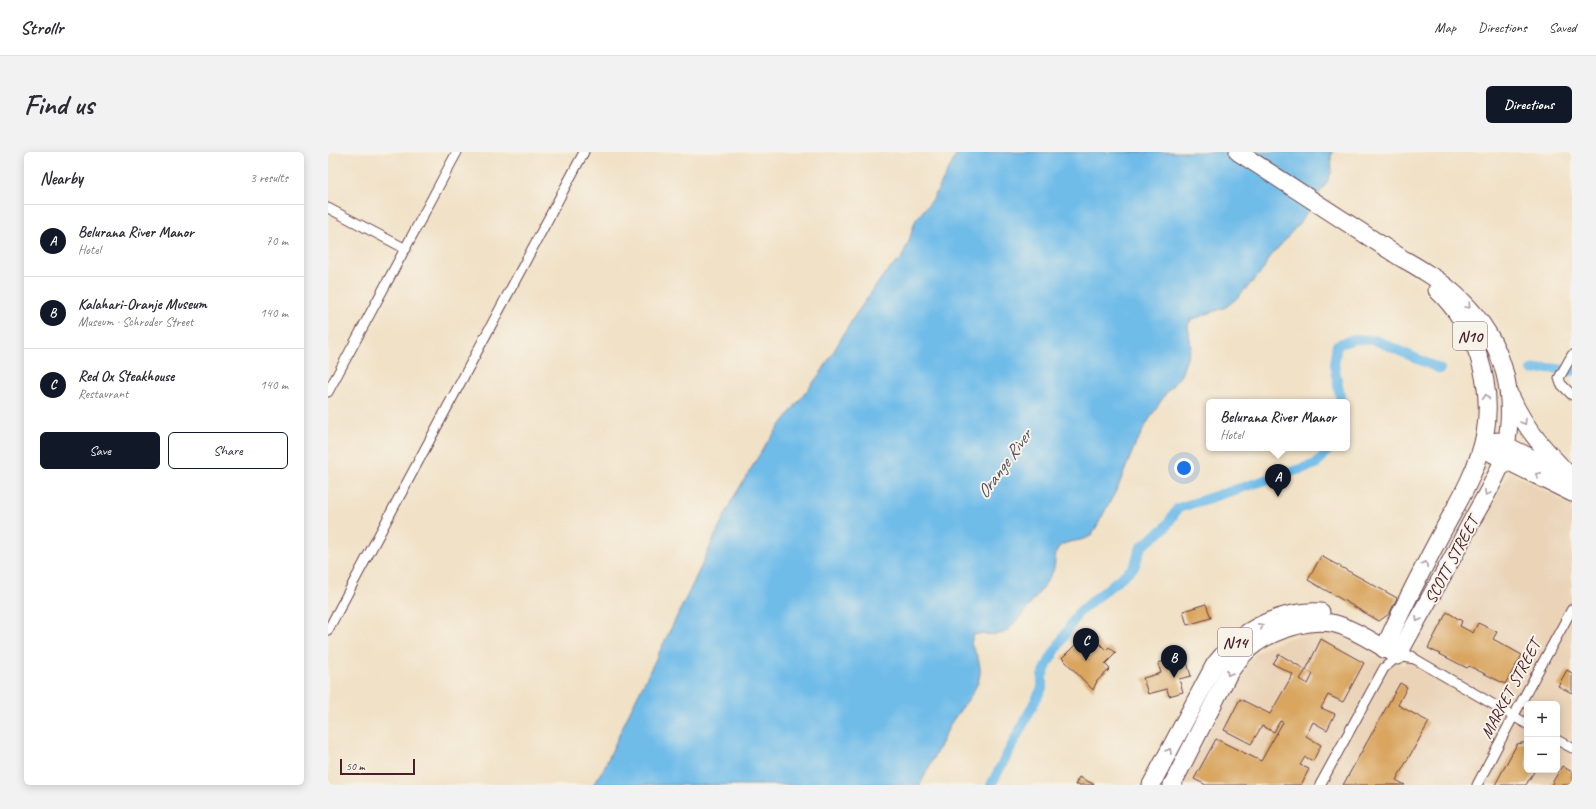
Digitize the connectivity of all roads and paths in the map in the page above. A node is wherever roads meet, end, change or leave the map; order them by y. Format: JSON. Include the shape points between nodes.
{"nodes":[{"id":1,"x":457,"y":152,"type":"edge"},
{"id":2,"x":584,"y":152,"type":"edge"},
{"id":3,"x":1238,"y":152,"type":"edge"},
{"id":4,"x":328,"y":208,"type":"edge"},
{"id":5,"x":406,"y":249,"type":"junction"},
{"id":6,"x":1403,"y":259,"type":"junction"},
{"id":7,"x":1570,"y":358,"type":"edge"},
{"id":8,"x":1507,"y":387,"type":"junction"},
{"id":9,"x":328,"y":392,"type":"edge"},
{"id":10,"x":1572,"y":395,"type":"edge"},
{"id":11,"x":1483,"y":442,"type":"junction"},
{"id":12,"x":1505,"y":451,"type":"junction"},
{"id":13,"x":1572,"y":478,"type":"edge"},
{"id":14,"x":1572,"y":493,"type":"edge"},
{"id":15,"x":1572,"y":609,"type":"edge"},
{"id":16,"x":328,"y":630,"type":"edge"},
{"id":17,"x":1394,"y":647,"type":"junction"},
{"id":18,"x":1384,"y":668,"type":"junction"},
{"id":19,"x":1513,"y":717,"type":"junction"},
{"id":20,"x":1524,"y":722,"type":"edge"},
{"id":21,"x":1560,"y":742,"type":"edge"},
{"id":22,"x":1572,"y":748,"type":"edge"},
{"id":23,"x":1155,"y":783,"type":"edge"},
{"id":24,"x":1172,"y":785,"type":"edge"},
{"id":25,"x":1320,"y":785,"type":"edge"},
{"id":26,"x":1477,"y":785,"type":"edge"}],
"edges":[{"from":1,"to":5,"type":"street"},
{"from":2,"to":16,"type":"street"},
{"from":3,"to":6,"type":"highway","number":"N10"},
{"from":4,"to":5,"type":"street"},
{"from":5,"to":9,"type":"street"},
{"from":6,"to":8,"type":"highway","number":"N10","one_way":true,"via":[[1416,265],[1455,293],[1475,314],[1489,333],[1497,350]]},
{"from":11,"to":6,"type":"highway","number":"N10","one_way":true,"via":[[1487,419],[1486,396],[1484,376],[1476,348],[1467,328],[1441,293],[1411,269]]},
{"from":7,"to":10,"type":"street","via":[[1559,381]]},
{"from":8,"to":12,"type":"highway","number":"N10","via":[[1509,406]]},
{"from":8,"to":13,"type":"highway","one_way":true,"via":[[1515,407],[1532,435]]},
{"from":11,"to":12,"type":"highway"},
{"from":17,"to":11,"type":"highway","name":"SCOTT STREET","one_way":true,"via":[[1463,494]]},
{"from":12,"to":13,"type":"highway"},
{"from":14,"to":12,"type":"highway","one_way":true},
{"from":12,"to":17,"type":"highway","name":"SCOTT STREET","one_way":true,"via":[[1494,478],[1449,564]]},
{"from":15,"to":19,"type":"street","name":"MARKET STREET"},
{"from":17,"to":18,"type":"street","name":"SCOTT STREET"},
{"from":17,"to":18,"type":"street","name":"SCOTT STREET"},
{"from":17,"to":19,"type":"street"},
{"from":23,"to":17,"type":"highway","number":"N14","one_way":true,"via":[[1215,664],[1240,638],[1258,627],[1280,617],[1313,611],[1328,612],[1345,617]]},
{"from":17,"to":24,"type":"highway","number":"N14","one_way":true,"via":[[1330,622],[1294,627],[1263,639],[1239,658],[1229,673]]},
{"from":18,"to":25,"type":"street","name":"SCOTT STREET"},
{"from":19,"to":20,"type":"street"},
{"from":19,"to":26,"type":"street","name":"MARKET STREET"},
{"from":21,"to":22,"type":"street"}]}
